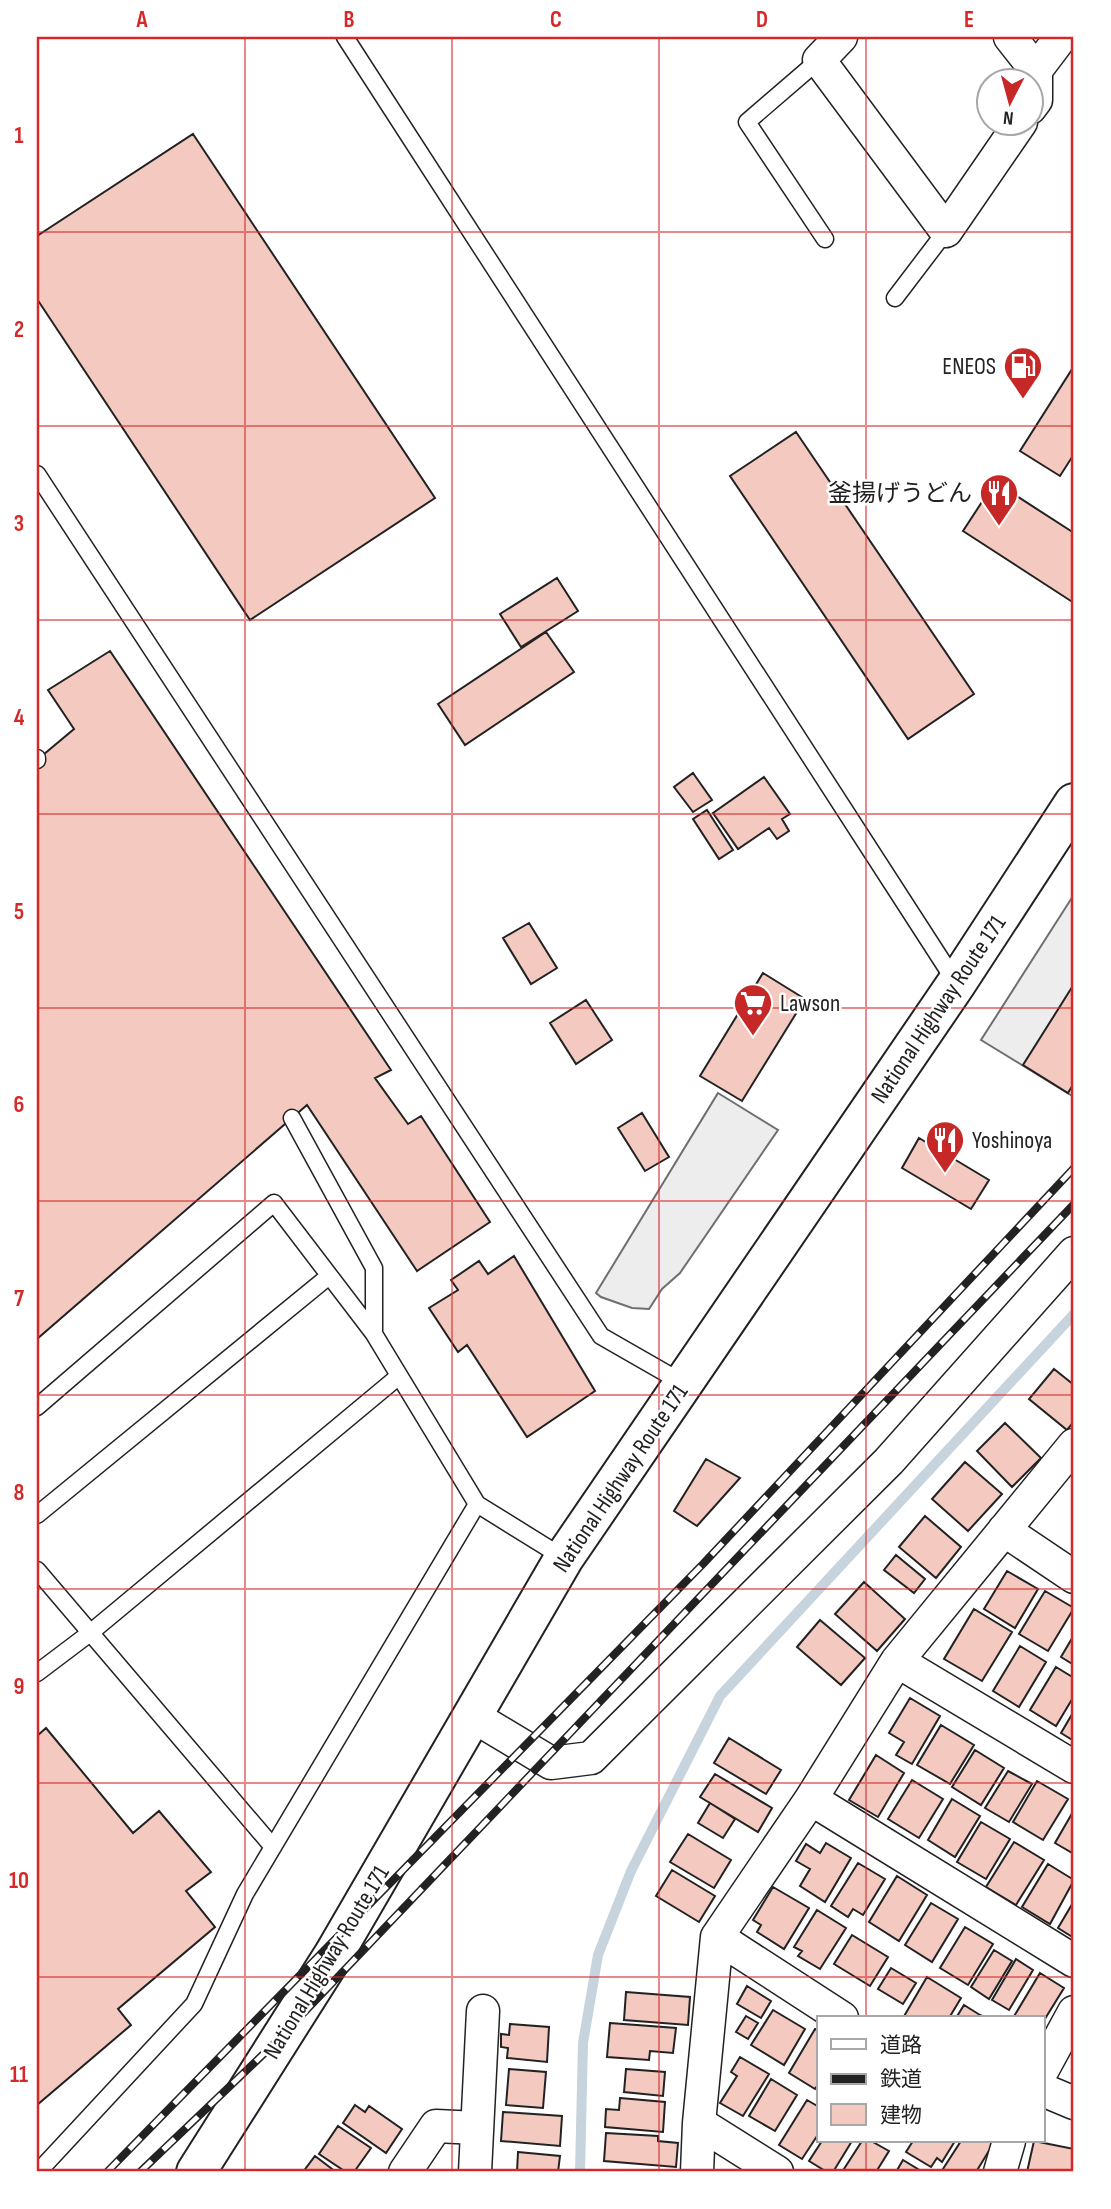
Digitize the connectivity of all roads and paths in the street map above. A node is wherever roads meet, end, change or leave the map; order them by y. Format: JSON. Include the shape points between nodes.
{"nodes":[{"id":1,"x":345,"y":37,"type":"edge"},
{"id":2,"x":841,"y":37,"type":"edge"},
{"id":3,"x":1010,"y":37,"type":"edge"},
{"id":4,"x":1061,"y":37,"type":"edge"},
{"id":5,"x":819,"y":60,"type":"junction"},
{"id":6,"x":1032,"y":66,"type":"edge"},
{"id":7,"x":1040,"y":66,"type":"edge"},
{"id":8,"x":1011,"y":136,"type":"edge"},
{"id":9,"x":946,"y":231,"type":"junction"},
{"id":10,"x":825,"y":239,"type":"dead end"},
{"id":11,"x":895,"y":298,"type":"dead end"},
{"id":12,"x":37,"y":474,"type":"edge"},
{"id":13,"x":1074,"y":803,"type":"edge"},
{"id":14,"x":956,"y":984,"type":"junction"},
{"id":15,"x":292,"y":1118,"type":"dead end"},
{"id":16,"x":1074,"y":1253,"type":"edge"},
{"id":17,"x":329,"y":1276,"type":"junction"},
{"id":18,"x":374,"y":1334,"type":"junction"},
{"id":19,"x":399,"y":1376,"type":"junction"},
{"id":20,"x":684,"y":1384,"type":"junction"},
{"id":21,"x":37,"y":1408,"type":"edge"},
{"id":22,"x":1074,"y":1445,"type":"edge"},
{"id":23,"x":477,"y":1504,"type":"junction"},
{"id":24,"x":37,"y":1515,"type":"edge"},
{"id":25,"x":1004,"y":1530,"type":"junction"},
{"id":26,"x":564,"y":1558,"type":"junction"},
{"id":27,"x":37,"y":1570,"type":"edge"},
{"id":28,"x":1074,"y":1577,"type":"edge"},
{"id":29,"x":90,"y":1633,"type":"junction"},
{"id":30,"x":897,"y":1661,"type":"junction"},
{"id":31,"x":37,"y":1673,"type":"edge"},
{"id":32,"x":471,"y":1715,"type":"junction"},
{"id":33,"x":1074,"y":1767,"type":"edge"},
{"id":34,"x":811,"y":1799,"type":"junction"},
{"id":35,"x":273,"y":1847,"type":"junction"},
{"id":36,"x":716,"y":1937,"type":"junction"},
{"id":37,"x":1074,"y":1961,"type":"edge"},
{"id":38,"x":483,"y":2011,"type":"dead end"},
{"id":39,"x":1074,"y":2012,"type":"edge"},
{"id":40,"x":839,"y":2016,"type":"edge"},
{"id":41,"x":1044,"y":2067,"type":"edge"},
{"id":42,"x":1044,"y":2090,"type":"edge"},
{"id":43,"x":1074,"y":2104,"type":"edge"},
{"id":44,"x":699,"y":2123,"type":"junction"},
{"id":45,"x":477,"y":2127,"type":"junction"},
{"id":46,"x":1009,"y":2142,"type":"edge"},
{"id":47,"x":38,"y":2172,"type":"edge"},
{"id":48,"x":196,"y":2172,"type":"edge"},
{"id":49,"x":405,"y":2172,"type":"edge"},
{"id":50,"x":475,"y":2172,"type":"edge"},
{"id":51,"x":697,"y":2172,"type":"edge"},
{"id":52,"x":777,"y":2172,"type":"edge"},
{"id":53,"x":1000,"y":2172,"type":"edge"}],
"edges":[{"from":1,"to":14,"type":"lane"},
{"from":2,"to":5,"type":"street"},
{"from":3,"to":6,"type":"street"},
{"from":4,"to":7,"type":"street"},
{"from":5,"to":9,"type":"street"},
{"from":5,"to":10,"type":"lane","via":[[747,122]]},
{"from":8,"to":9,"type":"street"},
{"from":9,"to":11,"type":"lane"},
{"from":12,"to":20,"type":"lane","via":[[601,1336]]},
{"from":13,"to":14,"type":"highway","name":"National Highway Route 171"},
{"from":14,"to":20,"type":"highway","name":"National Highway Route 171"},
{"from":15,"to":18,"type":"lane","via":[[374,1268]]},
{"from":16,"to":32,"type":"street","via":[[888,1461],[591,1758],[551,1763]]},
{"from":17,"to":18,"type":"lane"},
{"from":17,"to":21,"type":"lane","via":[[274,1203]]},
{"from":17,"to":24,"type":"lane"},
{"from":18,"to":19,"type":"lane"},
{"from":19,"to":23,"type":"lane"},
{"from":19,"to":29,"type":"lane"},
{"from":20,"to":26,"type":"highway","name":"National Highway Route 171"},
{"from":22,"to":25,"type":"street"},
{"from":23,"to":26,"type":"lane"},
{"from":23,"to":35,"type":"lane"},
{"from":25,"to":28,"type":"street"},
{"from":25,"to":30,"type":"street"},
{"from":26,"to":32,"type":"highway","name":"National Highway Route 171"},
{"from":27,"to":29,"type":"lane"},
{"from":29,"to":31,"type":"lane"},
{"from":29,"to":35,"type":"lane"},
{"from":30,"to":33,"type":"street"},
{"from":30,"to":34,"type":"street"},
{"from":32,"to":48,"type":"highway","name":"National Highway Route 171","via":[[334,1954]]},
{"from":34,"to":36,"type":"street"},
{"from":34,"to":37,"type":"street"},
{"from":35,"to":47,"type":"lane","via":[[245,1894],[194,2004]]},
{"from":36,"to":40,"type":"street"},
{"from":36,"to":44,"type":"street"},
{"from":38,"to":45,"type":"street"},
{"from":39,"to":41,"type":"street"},
{"from":42,"to":43,"type":"street"},
{"from":44,"to":51,"type":"street"},
{"from":44,"to":52,"type":"street"},
{"from":45,"to":49,"type":"street","via":[[436,2126]]},
{"from":45,"to":50,"type":"street"},
{"from":46,"to":53,"type":"street"}]}
